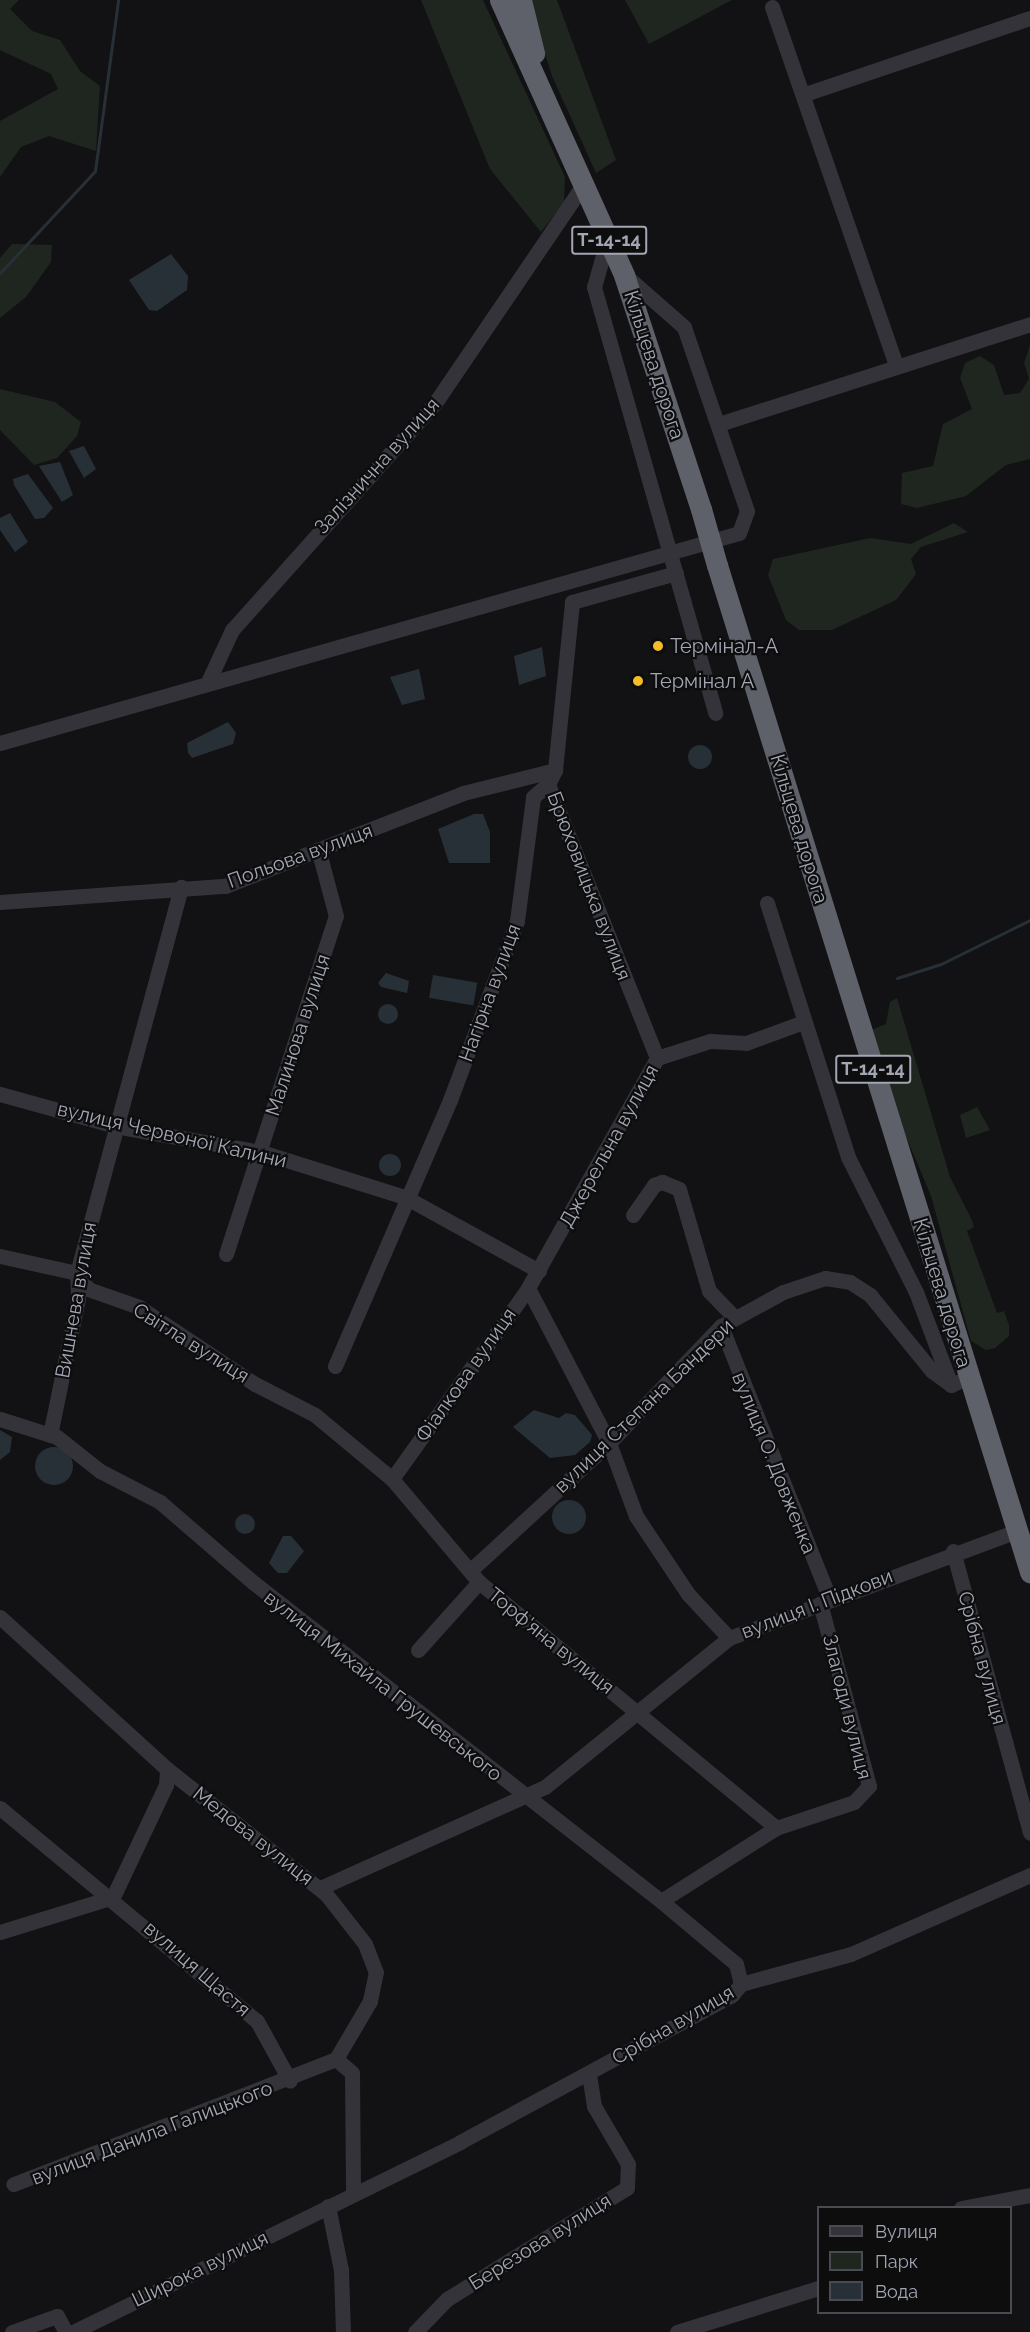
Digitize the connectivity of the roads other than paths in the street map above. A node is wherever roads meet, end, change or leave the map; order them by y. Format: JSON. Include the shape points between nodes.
{"nodes":[{"id":1,"x":500,"y":0,"type":"edge"},
{"id":2,"x":521,"y":0,"type":"edge"},
{"id":3,"x":772,"y":7,"type":"dead end"},
{"id":4,"x":1030,"y":18,"type":"edge"},
{"id":5,"x":543,"y":94,"type":"junction"},
{"id":6,"x":805,"y":94,"type":"junction"},
{"id":7,"x":584,"y":184,"type":"junction"},
{"id":8,"x":608,"y":237,"type":"junction"},
{"id":9,"x":624,"y":275,"type":"junction"},
{"id":10,"x":1030,"y":324,"type":"edge"},
{"id":11,"x":896,"y":366,"type":"junction"},
{"id":12,"x":719,"y":424,"type":"junction"},
{"id":13,"x":671,"y":551,"type":"junction"},
{"id":14,"x":676,"y":573,"type":"junction"},
{"id":15,"x":207,"y":684,"type":"junction"},
{"id":16,"x":715,"y":713,"type":"dead end"},
{"id":17,"x":0,"y":743,"type":"edge"},
{"id":18,"x":555,"y":770,"type":"junction"},
{"id":19,"x":548,"y":784,"type":"junction"},
{"id":20,"x":318,"y":849,"type":"junction"},
{"id":21,"x":181,"y":887,"type":"junction"},
{"id":22,"x":0,"y":902,"type":"edge"},
{"id":23,"x":767,"y":903,"type":"dead end"},
{"id":24,"x":801,"y":1023,"type":"junction"},
{"id":25,"x":657,"y":1058,"type":"junction"},
{"id":26,"x":0,"y":1094,"type":"edge"},
{"id":27,"x":115,"y":1126,"type":"junction"},
{"id":28,"x":261,"y":1152,"type":"junction"},
{"id":29,"x":405,"y":1197,"type":"junction"},
{"id":30,"x":633,"y":1215,"type":"dead end"},
{"id":31,"x":226,"y":1254,"type":"dead end"},
{"id":32,"x":0,"y":1256,"type":"edge"},
{"id":33,"x":539,"y":1270,"type":"junction"},
{"id":34,"x":77,"y":1273,"type":"junction"},
{"id":35,"x":528,"y":1288,"type":"junction"},
{"id":36,"x":727,"y":1321,"type":"junction"},
{"id":37,"x":335,"y":1366,"type":"dead end"},
{"id":38,"x":960,"y":1381,"type":"junction"},
{"id":39,"x":315,"y":1415,"type":"joint"},
{"id":40,"x":0,"y":1419,"type":"edge"},
{"id":41,"x":50,"y":1435,"type":"junction"},
{"id":42,"x":609,"y":1443,"type":"junction"},
{"id":43,"x":392,"y":1479,"type":"junction"},
{"id":44,"x":1017,"y":1531,"type":"junction"},
{"id":45,"x":952,"y":1551,"type":"junction"},
{"id":46,"x":1030,"y":1572,"type":"edge"},
{"id":47,"x":476,"y":1575,"type":"junction"},
{"id":48,"x":825,"y":1602,"type":"junction"},
{"id":49,"x":0,"y":1617,"type":"edge"},
{"id":50,"x":729,"y":1638,"type":"junction"},
{"id":51,"x":418,"y":1650,"type":"dead end"},
{"id":52,"x":637,"y":1710,"type":"junction"},
{"id":53,"x":167,"y":1769,"type":"junction"},
{"id":54,"x":521,"y":1795,"type":"junction"},
{"id":55,"x":0,"y":1808,"type":"edge"},
{"id":56,"x":776,"y":1828,"type":"junction"},
{"id":57,"x":1030,"y":1833,"type":"edge"},
{"id":58,"x":1030,"y":1875,"type":"edge"},
{"id":59,"x":320,"y":1888,"type":"junction"},
{"id":60,"x":113,"y":1897,"type":"junction"},
{"id":61,"x":661,"y":1901,"type":"junction"},
{"id":62,"x":0,"y":1932,"type":"edge"},
{"id":63,"x":741,"y":1984,"type":"junction"},
{"id":64,"x":336,"y":2059,"type":"junction"},
{"id":65,"x":589,"y":2074,"type":"junction"},
{"id":66,"x":290,"y":2081,"type":"junction"},
{"id":67,"x":13,"y":2184,"type":"dead end"},
{"id":68,"x":353,"y":2192,"type":"junction"},
{"id":69,"x":1030,"y":2195,"type":"edge"},
{"id":70,"x":328,"y":2206,"type":"junction"},
{"id":71,"x":972,"y":2206,"type":"edge"},
{"id":72,"x":817,"y":2289,"type":"edge"},
{"id":73,"x":12,"y":2332,"type":"edge"},
{"id":74,"x":66,"y":2332,"type":"edge"},
{"id":75,"x":73,"y":2332,"type":"edge"},
{"id":76,"x":343,"y":2332,"type":"edge"},
{"id":77,"x":415,"y":2332,"type":"edge"},
{"id":78,"x":678,"y":2332,"type":"edge"}],
"edges":[{"from":1,"to":5,"type":"highway","number":"Т-14-14"},
{"from":2,"to":5,"type":"highway","number":"Т-14-14"},
{"from":3,"to":6,"type":"street"},
{"from":4,"to":6,"type":"street"},
{"from":5,"to":7,"type":"highway","name":"Кільцева дорога","number":"Т-14-14"},
{"from":6,"to":11,"type":"street"},
{"from":7,"to":8,"type":"highway","name":"Кільцева дорога","number":"Т-14-14"},
{"from":7,"to":15,"type":"street","name":"Залізнична вулиця","via":[[435,404],[232,630]]},
{"from":8,"to":9,"type":"highway","name":"Кільцева дорога","number":"Т-14-14"},
{"from":8,"to":13,"type":"street","via":[[594,287]]},
{"from":9,"to":12,"type":"street","via":[[684,327]]},
{"from":9,"to":38,"type":"highway","name":"Кільцева дорога","number":"Т-14-14","bridge":true,"via":[[701,509]]},
{"from":10,"to":11,"type":"street"},
{"from":11,"to":12,"type":"street"},
{"from":12,"to":13,"type":"street","via":[[747,511],[744,523],[739,533]]},
{"from":13,"to":14,"type":"street"},
{"from":13,"to":15,"type":"street"},
{"from":14,"to":16,"type":"street"},
{"from":14,"to":18,"type":"street","name":"Брюховицька вулиця","via":[[572,602]]},
{"from":15,"to":17,"type":"street"},
{"from":18,"to":19,"type":"street","name":"Брюховицька вулиця"},
{"from":18,"to":20,"type":"street","name":"Польова вулиця","via":[[473,790]]},
{"from":19,"to":25,"type":"street","name":"Брюховицька вулиця"},
{"from":19,"to":29,"type":"street","name":"Нагірна вулиця","via":[[532,797],[517,921],[450,1100]]},
{"from":20,"to":21,"type":"street","name":"Польова вулиця","via":[[225,886]]},
{"from":20,"to":28,"type":"street","name":"Малинова вулиця","via":[[336,916]]},
{"from":21,"to":22,"type":"street","name":"Польова вулиця"},
{"from":21,"to":27,"type":"street","name":"Вишнева вулиця"},
{"from":23,"to":24,"type":"street"},
{"from":24,"to":25,"type":"street","name":"Джерельна вулиця","via":[[746,1043],[710,1041]]},
{"from":24,"to":38,"type":"street","via":[[848,1157]]},
{"from":25,"to":33,"type":"street","name":"Джерельна вулиця"},
{"from":26,"to":27,"type":"street","name":"вулиця Червоної Калини"},
{"from":27,"to":28,"type":"street","name":"вулиця Червоної Калини"},
{"from":27,"to":34,"type":"street","name":"Вишнева вулиця"},
{"from":28,"to":29,"type":"street","name":"вулиця Червоної Калини"},
{"from":28,"to":31,"type":"street","name":"Малинова вулиця"},
{"from":29,"to":33,"type":"street","name":"вулиця Червоної Калини"},
{"from":29,"to":37,"type":"street","name":"Нагірна вулиця"},
{"from":30,"to":36,"type":"street","via":[[654,1185],[662,1182],[680,1189],[709,1291]]},
{"from":32,"to":34,"type":"street"},
{"from":33,"to":35,"type":"street","name":"Фіалкова вулиця"},
{"from":34,"to":39,"type":"street","name":"Світла вулиця","via":[[88,1289],[139,1307],[255,1384]]},
{"from":34,"to":41,"type":"street","name":"Вишнева вулиця","via":[[78,1298]]},
{"from":35,"to":42,"type":"street"},
{"from":35,"to":43,"type":"street","name":"Фіалкова вулиця"},
{"from":36,"to":38,"type":"street","name":"вулиця Степана Бандери","via":[[825,1278],[850,1282],[870,1295],[932,1371]]},
{"from":36,"to":42,"type":"street","name":"вулиця Степана Бандери"},
{"from":36,"to":48,"type":"street","name":"вулиця О. Довженка"},
{"from":38,"to":44,"type":"highway","name":"Кільцева дорога","number":"Т-14-14"},
{"from":39,"to":43,"type":"street","name":"Торф'яна вулиця"},
{"from":40,"to":41,"type":"street","name":"вулиця Михайла Грушевського"},
{"from":41,"to":54,"type":"street","name":"вулиця Михайла Грушевського","via":[[100,1471],[160,1502]]},
{"from":42,"to":47,"type":"street","name":"вулиця Степана Бандери"},
{"from":42,"to":50,"type":"street","via":[[636,1516],[688,1594]]},
{"from":43,"to":47,"type":"street","name":"Торф'яна вулиця"},
{"from":44,"to":45,"type":"street","name":"вулиця І. Підкови"},
{"from":44,"to":46,"type":"highway","name":"Кільцева дорога","number":"Т-14-14"},
{"from":45,"to":48,"type":"street","name":"вулиця І. Підкови"},
{"from":45,"to":57,"type":"street","name":"Срібна вулиця"},
{"from":47,"to":51,"type":"street","name":"вулиця Степана Бандери"},
{"from":47,"to":52,"type":"street","name":"Торф'яна вулиця"},
{"from":48,"to":50,"type":"street","name":"вулиця І. Підкови"},
{"from":48,"to":56,"type":"street","name":"Злагоди вулиця","via":[[869,1786],[854,1802]]},
{"from":49,"to":53,"type":"street","name":"Медова вулиця"},
{"from":50,"to":52,"type":"street","name":"вулиця І. Підкови"},
{"from":52,"to":54,"type":"street","name":"вулиця І. Підкови","via":[[545,1787]]},
{"from":52,"to":56,"type":"street","name":"Торф'яна вулиця"},
{"from":53,"to":59,"type":"street","name":"Медова вулиця"},
{"from":53,"to":60,"type":"street","via":[[166,1785]]},
{"from":54,"to":59,"type":"street","name":"вулиця І. Підкови"},
{"from":54,"to":61,"type":"street","name":"вулиця Михайла Грушевського","via":[[546,1806]]},
{"from":55,"to":60,"type":"street","name":"вулиця Щастя"},
{"from":56,"to":61,"type":"street","name":"Злагоди вулиця"},
{"from":58,"to":63,"type":"street","name":"Срібна вулиця","via":[[851,1954]]},
{"from":59,"to":64,"type":"street","name":"Медова вулиця","via":[[365,1944],[376,1972],[370,2001]]},
{"from":60,"to":62,"type":"street"},
{"from":60,"to":66,"type":"street","name":"вулиця Щастя","via":[[256,2021]]},
{"from":61,"to":63,"type":"street","name":"вулиця Михайла Грушевського","via":[[736,1964]]},
{"from":63,"to":65,"type":"street","name":"Срібна вулиця","via":[[732,1995]]},
{"from":64,"to":66,"type":"street"},
{"from":64,"to":68,"type":"street","via":[[352,2073]]},
{"from":65,"to":68,"type":"street","name":"Срібна вулиця"},
{"from":65,"to":77,"type":"street","name":"Березова вулиця","via":[[594,2106],[628,2164],[627,2188],[447,2299]]},
{"from":66,"to":67,"type":"street","name":"вулиця Данила Галицького"},
{"from":68,"to":70,"type":"street","name":"Срібна вулиця"},
{"from":69,"to":71,"type":"street"},
{"from":70,"to":75,"type":"street","name":"Широка вулиця"},
{"from":70,"to":76,"type":"street","via":[[341,2270]]},
{"from":72,"to":78,"type":"street"},
{"from":73,"to":74,"type":"street","via":[[57,2316]]}]}
